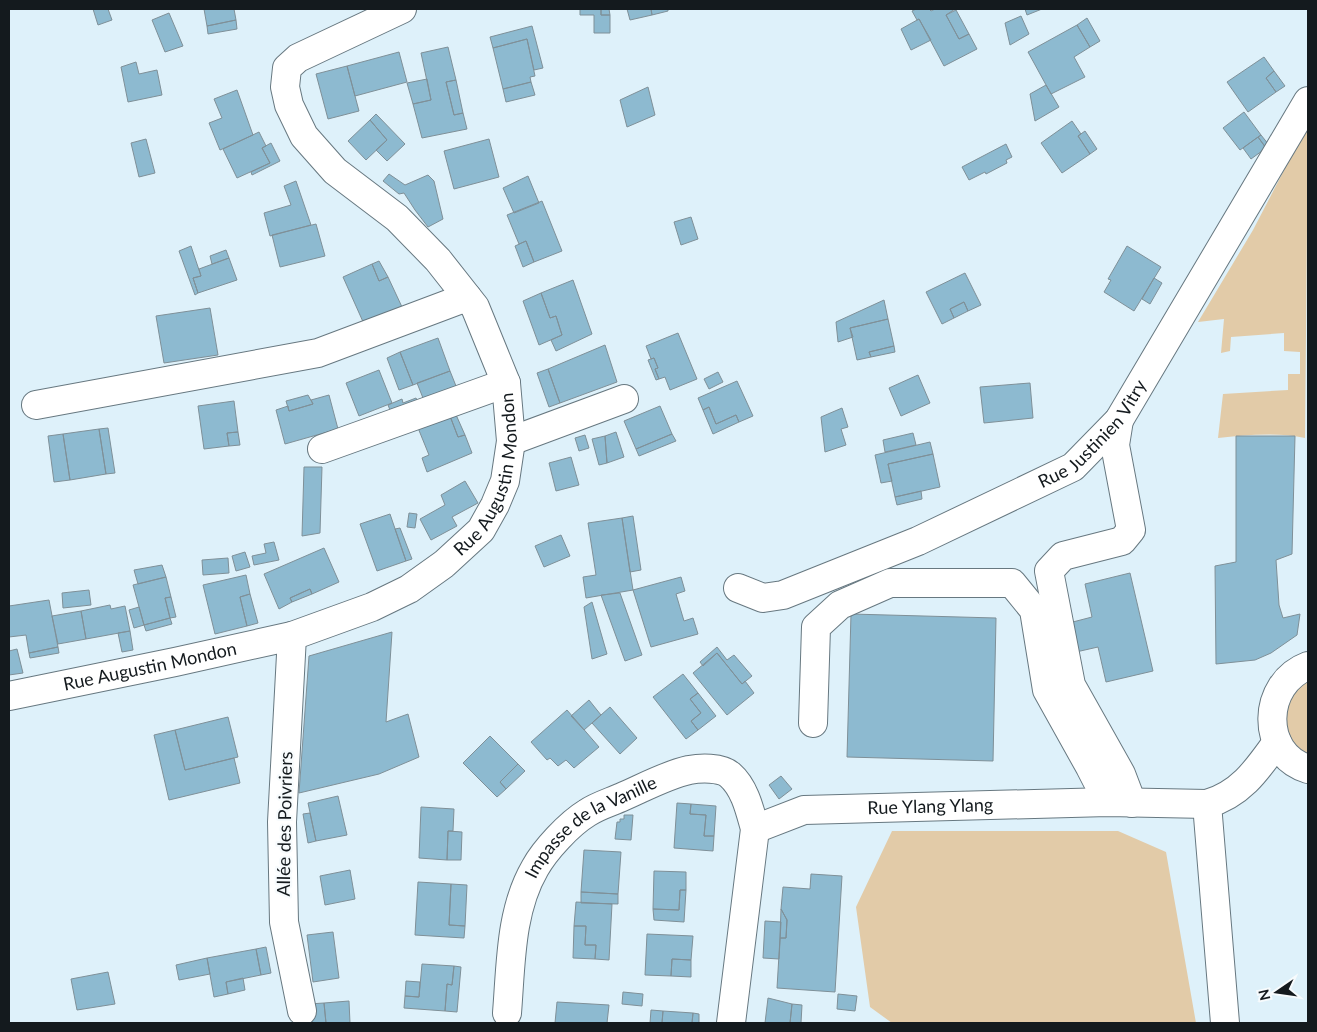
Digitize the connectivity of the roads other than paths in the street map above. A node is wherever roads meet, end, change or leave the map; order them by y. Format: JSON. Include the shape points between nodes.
{"nodes":[{"id":1,"x":402,"y":9,"type":"edge"},
{"id":2,"x":1308,"y":101,"type":"edge"},
{"id":3,"x":467,"y":297,"type":"junction"},
{"id":4,"x":506,"y":383,"type":"junction"},
{"id":5,"x":624,"y":399,"type":"dead end"},
{"id":6,"x":36,"y":405,"type":"dead end"},
{"id":7,"x":1119,"y":420,"type":"junction"},
{"id":8,"x":510,"y":441,"type":"junction"},
{"id":9,"x":322,"y":449,"type":"dead end"},
{"id":10,"x":738,"y":588,"type":"dead end"},
{"id":11,"x":292,"y":636,"type":"junction"},
{"id":12,"x":1308,"y":666,"type":"edge"},
{"id":13,"x":9,"y":696,"type":"edge"},
{"id":14,"x":813,"y":723,"type":"dead end"},
{"id":15,"x":1277,"y":742,"type":"junction"},
{"id":16,"x":1308,"y":769,"type":"edge"},
{"id":17,"x":1120,"y":802,"type":"junction"},
{"id":18,"x":1207,"y":804,"type":"junction"},
{"id":19,"x":755,"y":829,"type":"junction"},
{"id":20,"x":302,"y":1011,"type":"dead end"},
{"id":21,"x":507,"y":1013,"type":"dead end"},
{"id":22,"x":731,"y":1023,"type":"edge"},
{"id":23,"x":1225,"y":1023,"type":"edge"}],
"edges":[{"from":1,"to":3,"type":"street","name":"Rue Augustin Mondon","via":[[298,58],[287,68],[285,78],[289,105],[304,136],[320,155],[397,218],[438,260]]},
{"from":2,"to":7,"type":"street","name":"Rue Justinien Vitry"},
{"from":3,"to":4,"type":"street","name":"Rue Augustin Mondon","via":[[475,307]]},
{"from":3,"to":6,"type":"street","via":[[318,353]]},
{"from":4,"to":8,"type":"street","name":"Rue Augustin Mondon"},
{"from":4,"to":9,"type":"street"},
{"from":5,"to":8,"type":"street"},
{"from":7,"to":10,"type":"street","name":"Rue Justinien Vitry","via":[[1073,467],[918,541],[783,595],[762,598]]},
{"from":7,"to":17,"type":"street","via":[[1115,445],[1131,530],[1122,541],[1063,556],[1049,571],[1071,685],[1120,774]]},
{"from":8,"to":11,"type":"street","name":"Rue Augustin Mondon","via":[[505,481],[495,505],[481,530],[444,564],[409,589],[372,607]]},
{"from":11,"to":13,"type":"street","name":"Rue Augustin Mondon"},
{"from":11,"to":20,"type":"street","name":"Allée des Poivriers","via":[[282,822],[284,922]]},
{"from":12,"to":15,"type":"street","via":[[1290,676],[1276,698],[1272,724]]},
{"from":14,"to":17,"type":"street","via":[[816,627],[840,605],[890,583],[1012,583],[1034,610],[1047,690],[1090,767]]},
{"from":15,"to":16,"type":"street","via":[[1288,756]]},
{"from":15,"to":18,"type":"street","name":"Rue Ylang Ylang","via":[[1244,785],[1221,800]]},
{"from":17,"to":18,"type":"street","name":"Rue Ylang Ylang"},
{"from":17,"to":19,"type":"street","name":"Rue Ylang Ylang","via":[[804,810]]},
{"from":18,"to":23,"type":"street"},
{"from":19,"to":21,"type":"street","name":"Impasse de la Vanille","via":[[738,785],[729,774],[707,768],[688,770],[666,778],[587,812],[555,841],[535,868],[523,894],[514,925]]},
{"from":19,"to":22,"type":"street"}]}
